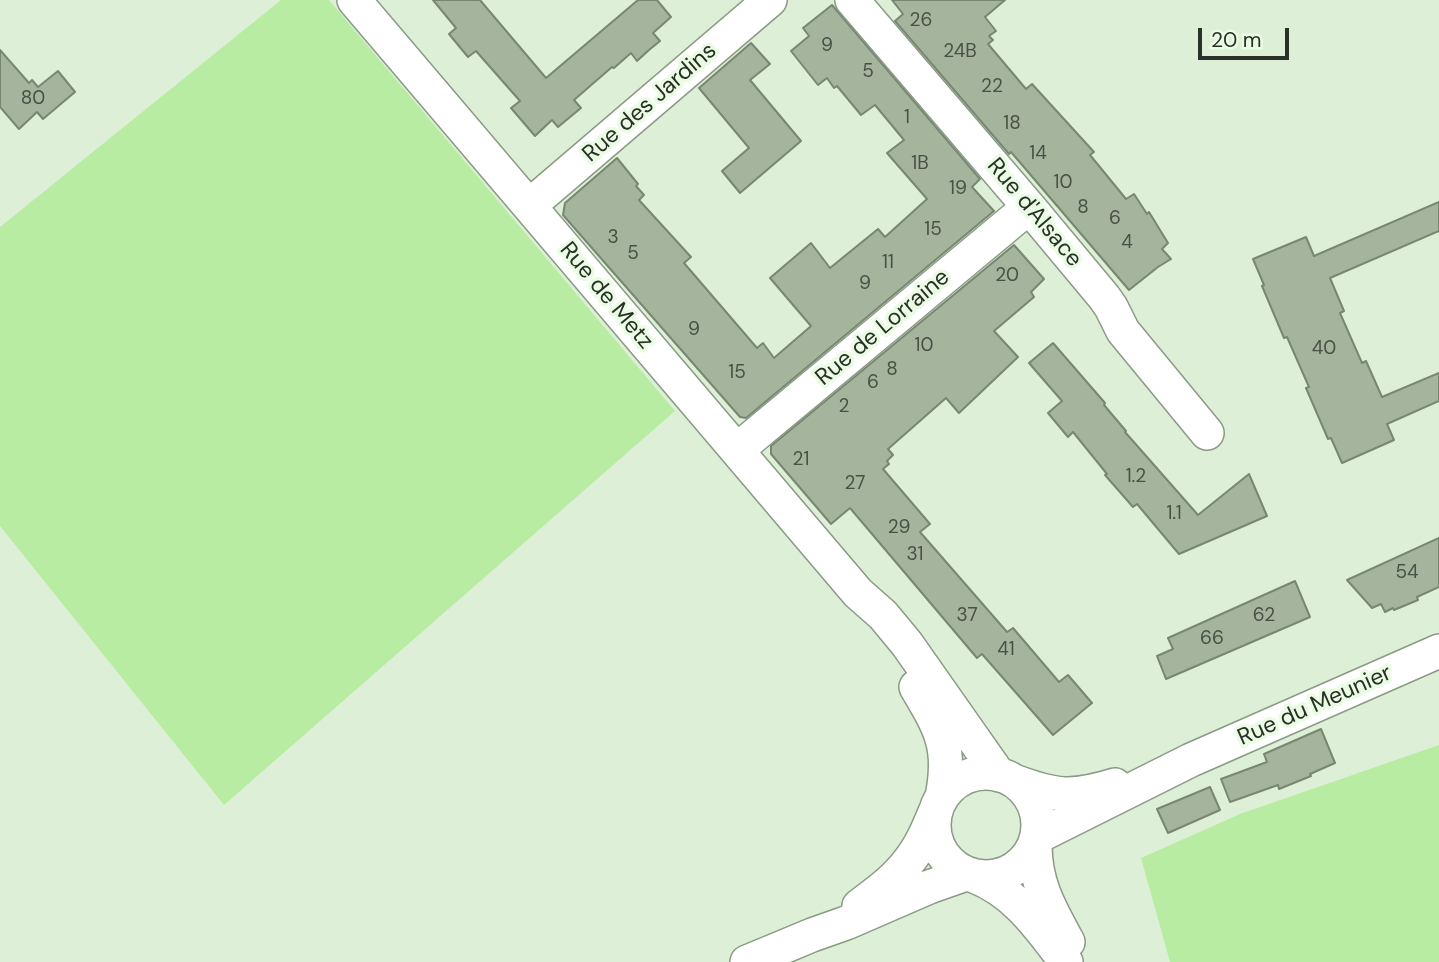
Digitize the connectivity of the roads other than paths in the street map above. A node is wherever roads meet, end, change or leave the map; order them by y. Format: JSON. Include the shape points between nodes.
{"nodes":[{"id":1,"x":354,"y":0,"type":"edge"},
{"id":2,"x":770,"y":0,"type":"edge"},
{"id":3,"x":852,"y":0,"type":"edge"},
{"id":4,"x":529,"y":206,"type":"junction"},
{"id":5,"x":1029,"y":206,"type":"junction"},
{"id":6,"x":1207,"y":433,"type":"dead end"},
{"id":7,"x":737,"y":450,"type":"junction"},
{"id":8,"x":858,"y":593,"type":"junction"},
{"id":9,"x":1439,"y":651,"type":"edge"},
{"id":10,"x":1191,"y":760,"type":"junction"},
{"id":11,"x":1007,"y":778,"type":"junction"},
{"id":12,"x":939,"y":804,"type":"junction"},
{"id":13,"x":1036,"y":841,"type":"junction"},
{"id":14,"x":970,"y":875,"type":"junction"},
{"id":15,"x":812,"y":935,"type":"junction"},
{"id":16,"x":747,"y":962,"type":"edge"},
{"id":17,"x":1066,"y":962,"type":"edge"},
{"id":18,"x":1080,"y":962,"type":"edge"}],
"edges":[{"from":1,"to":4,"type":"street","name":"Rue de Metz"},
{"from":2,"to":4,"type":"street","name":"Rue des Jardins"},
{"from":3,"to":5,"type":"street","name":"Rue d'Alsace"},
{"from":4,"to":7,"type":"street","name":"Rue de Metz"},
{"from":5,"to":6,"type":"street","name":"Rue d'Alsace"},
{"from":5,"to":7,"type":"street","name":"Rue de Lorraine"},
{"from":7,"to":8,"type":"street","name":"Rue de Metz"},
{"from":8,"to":11,"type":"street","name":"Rue de Metz","via":[[907,644]]},
{"from":8,"to":12,"type":"street","name":"Rue de Metz","via":[[940,731],[947,763]]},
{"from":9,"to":10,"type":"street","name":"Rue du Meunier"},
{"from":10,"to":11,"type":"street","name":"Rue du Meunier","via":[[1121,783],[1064,795]]},
{"from":10,"to":13,"type":"street","name":"Rue du Meunier"},
{"from":11,"to":12,"type":"street","via":[[983,773],[967,776],[953,785]]},
{"from":11,"to":13,"type":"street","via":[[1035,805],[1039,821]]},
{"from":12,"to":14,"type":"street","via":[[934,828],[937,845],[946,859]]},
{"from":12,"to":15,"type":"street","via":[[908,863],[853,911]]},
{"from":13,"to":14,"type":"street","via":[[1014,870],[991,878]]},
{"from":13,"to":18,"type":"street","via":[[1041,889]]},
{"from":14,"to":15,"type":"street"},
{"from":14,"to":17,"type":"street","via":[[990,882],[1019,904]]},
{"from":15,"to":16,"type":"street"}]}
